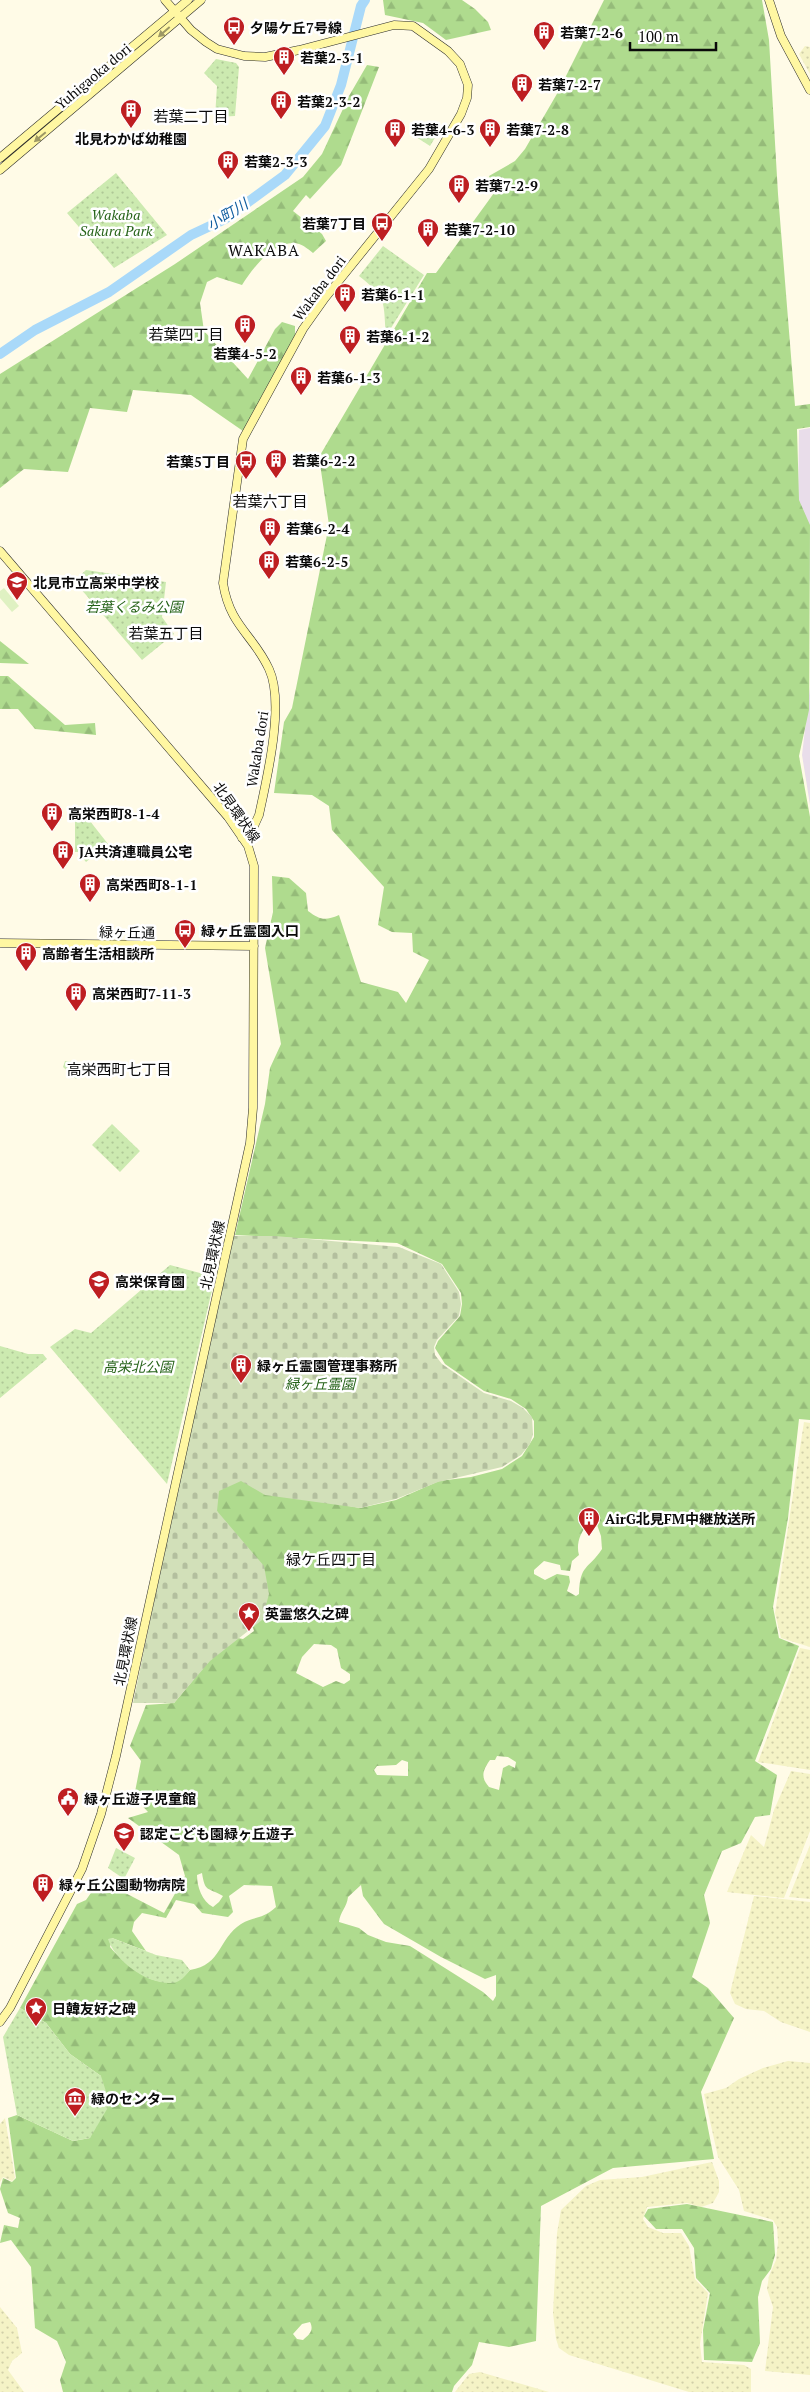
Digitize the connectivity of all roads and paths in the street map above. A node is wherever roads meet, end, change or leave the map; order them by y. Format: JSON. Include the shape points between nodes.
{"nodes":[{"id":1,"x":165,"y":0,"type":"edge"},
{"id":2,"x":188,"y":0,"type":"edge"},
{"id":3,"x":201,"y":0,"type":"edge"},
{"id":4,"x":768,"y":0,"type":"edge"},
{"id":5,"x":178,"y":15,"type":"junction"},
{"id":6,"x":810,"y":90,"type":"edge"},
{"id":7,"x":0,"y":158,"type":"edge"},
{"id":8,"x":0,"y":170,"type":"edge"},
{"id":9,"x":0,"y":551,"type":"edge"},
{"id":10,"x":242,"y":838,"type":"junction"},
{"id":11,"x":0,"y":943,"type":"edge"},
{"id":12,"x":254,"y":946,"type":"junction"},
{"id":13,"x":0,"y":2022,"type":"edge"}],
"edges":[{"from":1,"to":5,"type":"main road","name":"Wakaba dori"},
{"from":2,"to":5,"type":"main road","name":"Yuhigaoka dori"},
{"from":3,"to":5,"type":"main road","name":"Yuhigaoka dori"},
{"from":4,"to":6,"type":"main road","via":[[781,36]]},
{"from":5,"to":7,"type":"main road","name":"Yuhigaoka dori"},
{"from":5,"to":8,"type":"main road","name":"Yuhigaoka dori","one_way":true},
{"from":5,"to":10,"type":"main road","name":"Wakaba dori","via":[[191,30],[217,49],[265,57],[394,25],[413,26],[448,51],[460,64],[468,84],[461,114],[429,169],[303,329],[243,439],[223,582],[236,622],[270,670],[277,701],[259,815],[254,826]]},
{"from":9,"to":10,"type":"main road","name":"北見環状線","via":[[198,780]]},
{"from":10,"to":12,"type":"main road","name":"北見環状線","via":[[254,866]]},
{"from":11,"to":12,"type":"main road","name":"緑ヶ丘通"},
{"from":12,"to":13,"type":"main road","name":"北見環状線","via":[[250,1143],[116,1756],[82,1868]]}]}
